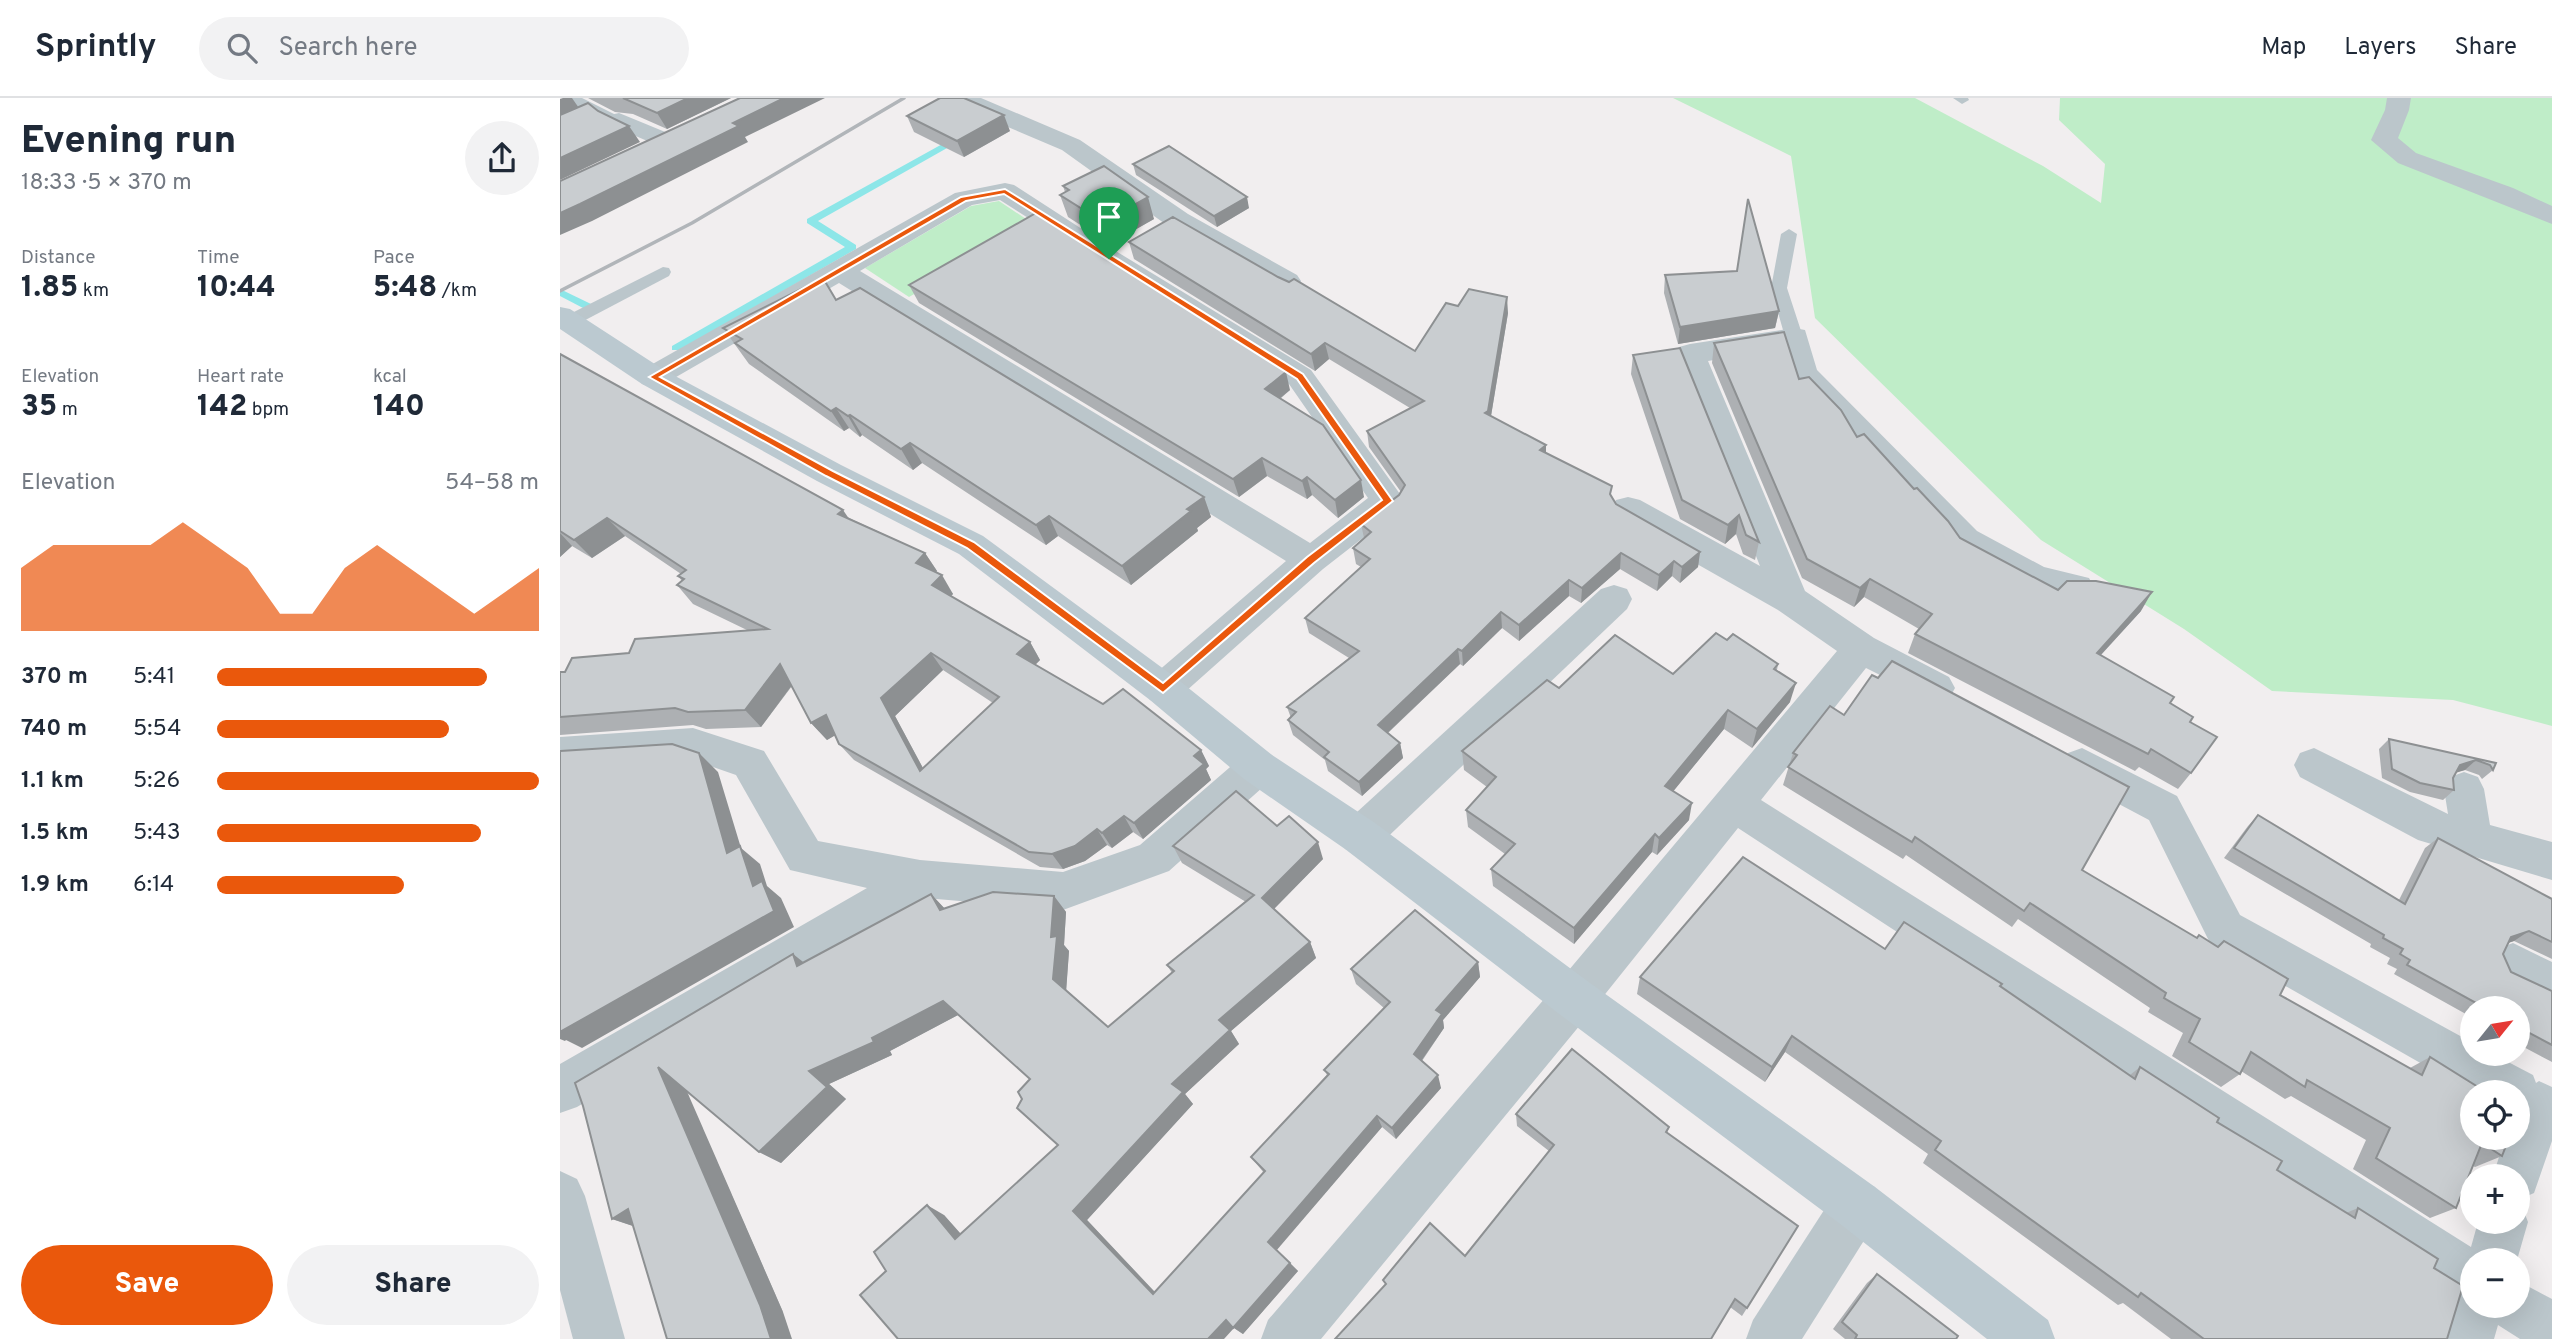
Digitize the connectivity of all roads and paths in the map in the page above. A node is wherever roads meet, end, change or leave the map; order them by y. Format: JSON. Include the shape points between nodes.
{"nodes":[{"id":1,"x":960,"y":98,"type":"edge"},
{"id":2,"x":2399,"y":98,"type":"edge"},
{"id":3,"x":575,"y":100,"type":"edge"},
{"id":4,"x":601,"y":116,"type":"joint"},
{"id":5,"x":643,"y":152,"type":"edge"},
{"id":6,"x":2552,"y":216,"type":"edge"},
{"id":7,"x":1789,"y":234,"type":"dead end"},
{"id":8,"x":1144,"y":240,"type":"junction"},
{"id":9,"x":840,"y":271,"type":"junction"},
{"id":10,"x":663,"y":272,"type":"dead end"},
{"id":11,"x":1287,"y":281,"type":"edge"},
{"id":12,"x":565,"y":324,"type":"edge"},
{"id":13,"x":1794,"y":337,"type":"junction"},
{"id":14,"x":653,"y":377,"type":"junction"},
{"id":15,"x":1628,"y":509,"type":"edge"},
{"id":16,"x":1311,"y":560,"type":"junction"},
{"id":17,"x":2076,"y":587,"type":"edge"},
{"id":18,"x":1614,"y":599,"type":"dead end"},
{"id":19,"x":1791,"y":600,"type":"junction"},
{"id":20,"x":1861,"y":648,"type":"junction"},
{"id":21,"x":1163,"y":689,"type":"junction"},
{"id":22,"x":1970,"y":706,"type":"edge"},
{"id":23,"x":2054,"y":750,"type":"edge"},
{"id":24,"x":560,"y":753,"type":"edge"},
{"id":25,"x":2314,"y":765,"type":"dead end"},
{"id":26,"x":1258,"y":766,"type":"junction"},
{"id":27,"x":2464,"y":789,"type":"dead end"},
{"id":28,"x":1734,"y":804,"type":"junction"},
{"id":29,"x":1360,"y":836,"type":"junction"},
{"id":30,"x":2472,"y":838,"type":"junction"},
{"id":31,"x":2552,"y":861,"type":"edge"},
{"id":32,"x":920,"y":879,"type":"junction"},
{"id":33,"x":2513,"y":964,"type":"dead end"},
{"id":34,"x":2552,"y":986,"type":"edge"},
{"id":35,"x":1574,"y":998,"type":"junction"},
{"id":36,"x":560,"y":1090,"type":"edge"},
{"id":37,"x":2531,"y":1101,"type":"edge"},
{"id":38,"x":2519,"y":1164,"type":"edge"},
{"id":39,"x":560,"y":1196,"type":"edge"},
{"id":40,"x":1857,"y":1205,"type":"junction"},
{"id":41,"x":2460,"y":1270,"type":"edge"},
{"id":42,"x":2530,"y":1315,"type":"edge"},
{"id":43,"x":2474,"y":1318,"type":"edge"},
{"id":44,"x":2552,"y":1329,"type":"edge"},
{"id":45,"x":599,"y":1339,"type":"edge"},
{"id":46,"x":1287,"y":1339,"type":"edge"},
{"id":47,"x":1772,"y":1339,"type":"edge"},
{"id":48,"x":2029,"y":1339,"type":"edge"},
{"id":49,"x":2468,"y":1339,"type":"edge"}],
"edges":[{"from":1,"to":8,"type":"street","via":[[1071,145]]},
{"from":2,"to":6,"type":"street","via":[[2384,140],[2400,153]]},
{"from":3,"to":4,"type":"lane"},
{"from":4,"to":5,"type":"street","via":[[677,136]]},
{"from":7,"to":13,"type":"lane","via":[[1779,288]]},
{"from":8,"to":9,"type":"street","via":[[1005,191],[964,199]]},
{"from":8,"to":11,"type":"street"},
{"from":8,"to":16,"type":"street","via":[[1300,377],[1388,501]]},
{"from":9,"to":14,"type":"street"},
{"from":9,"to":16,"type":"street"},
{"from":10,"to":12,"type":"lane"},
{"from":12,"to":14,"type":"street"},
{"from":13,"to":17,"type":"street","via":[[1803,373],[1965,540],[2036,579]]},
{"from":13,"to":19,"type":"street","via":[[1690,354]]},
{"from":14,"to":21,"type":"street","via":[[971,545]]},
{"from":15,"to":19,"type":"street"},
{"from":16,"to":21,"type":"street"},
{"from":18,"to":29,"type":"street"},
{"from":19,"to":20,"type":"street"},
{"from":20,"to":22,"type":"street"},
{"from":20,"to":28,"type":"street"},
{"from":21,"to":26,"type":"street"},
{"from":23,"to":37,"type":"street","via":[[2164,808],[2225,929]]},
{"from":24,"to":32,"type":"street","via":[[693,744],[750,763],[805,857]]},
{"from":25,"to":30,"type":"street","via":[[2432,827]]},
{"from":26,"to":29,"type":"street"},
{"from":26,"to":32,"type":"street","via":[[1154,858],[1063,891]]},
{"from":27,"to":30,"type":"street"},
{"from":28,"to":35,"type":"street"},
{"from":28,"to":41,"type":"street"},
{"from":29,"to":35,"type":"street"},
{"from":30,"to":31,"type":"street"},
{"from":32,"to":36,"type":"street"},
{"from":33,"to":34,"type":"street"},
{"from":35,"to":40,"type":"street"},
{"from":35,"to":46,"type":"street"},
{"from":37,"to":38,"type":"street"},
{"from":39,"to":45,"type":"street"},
{"from":40,"to":47,"type":"street"},
{"from":40,"to":48,"type":"street"},
{"from":42,"to":44,"type":"street"},
{"from":43,"to":49,"type":"street"}]}
